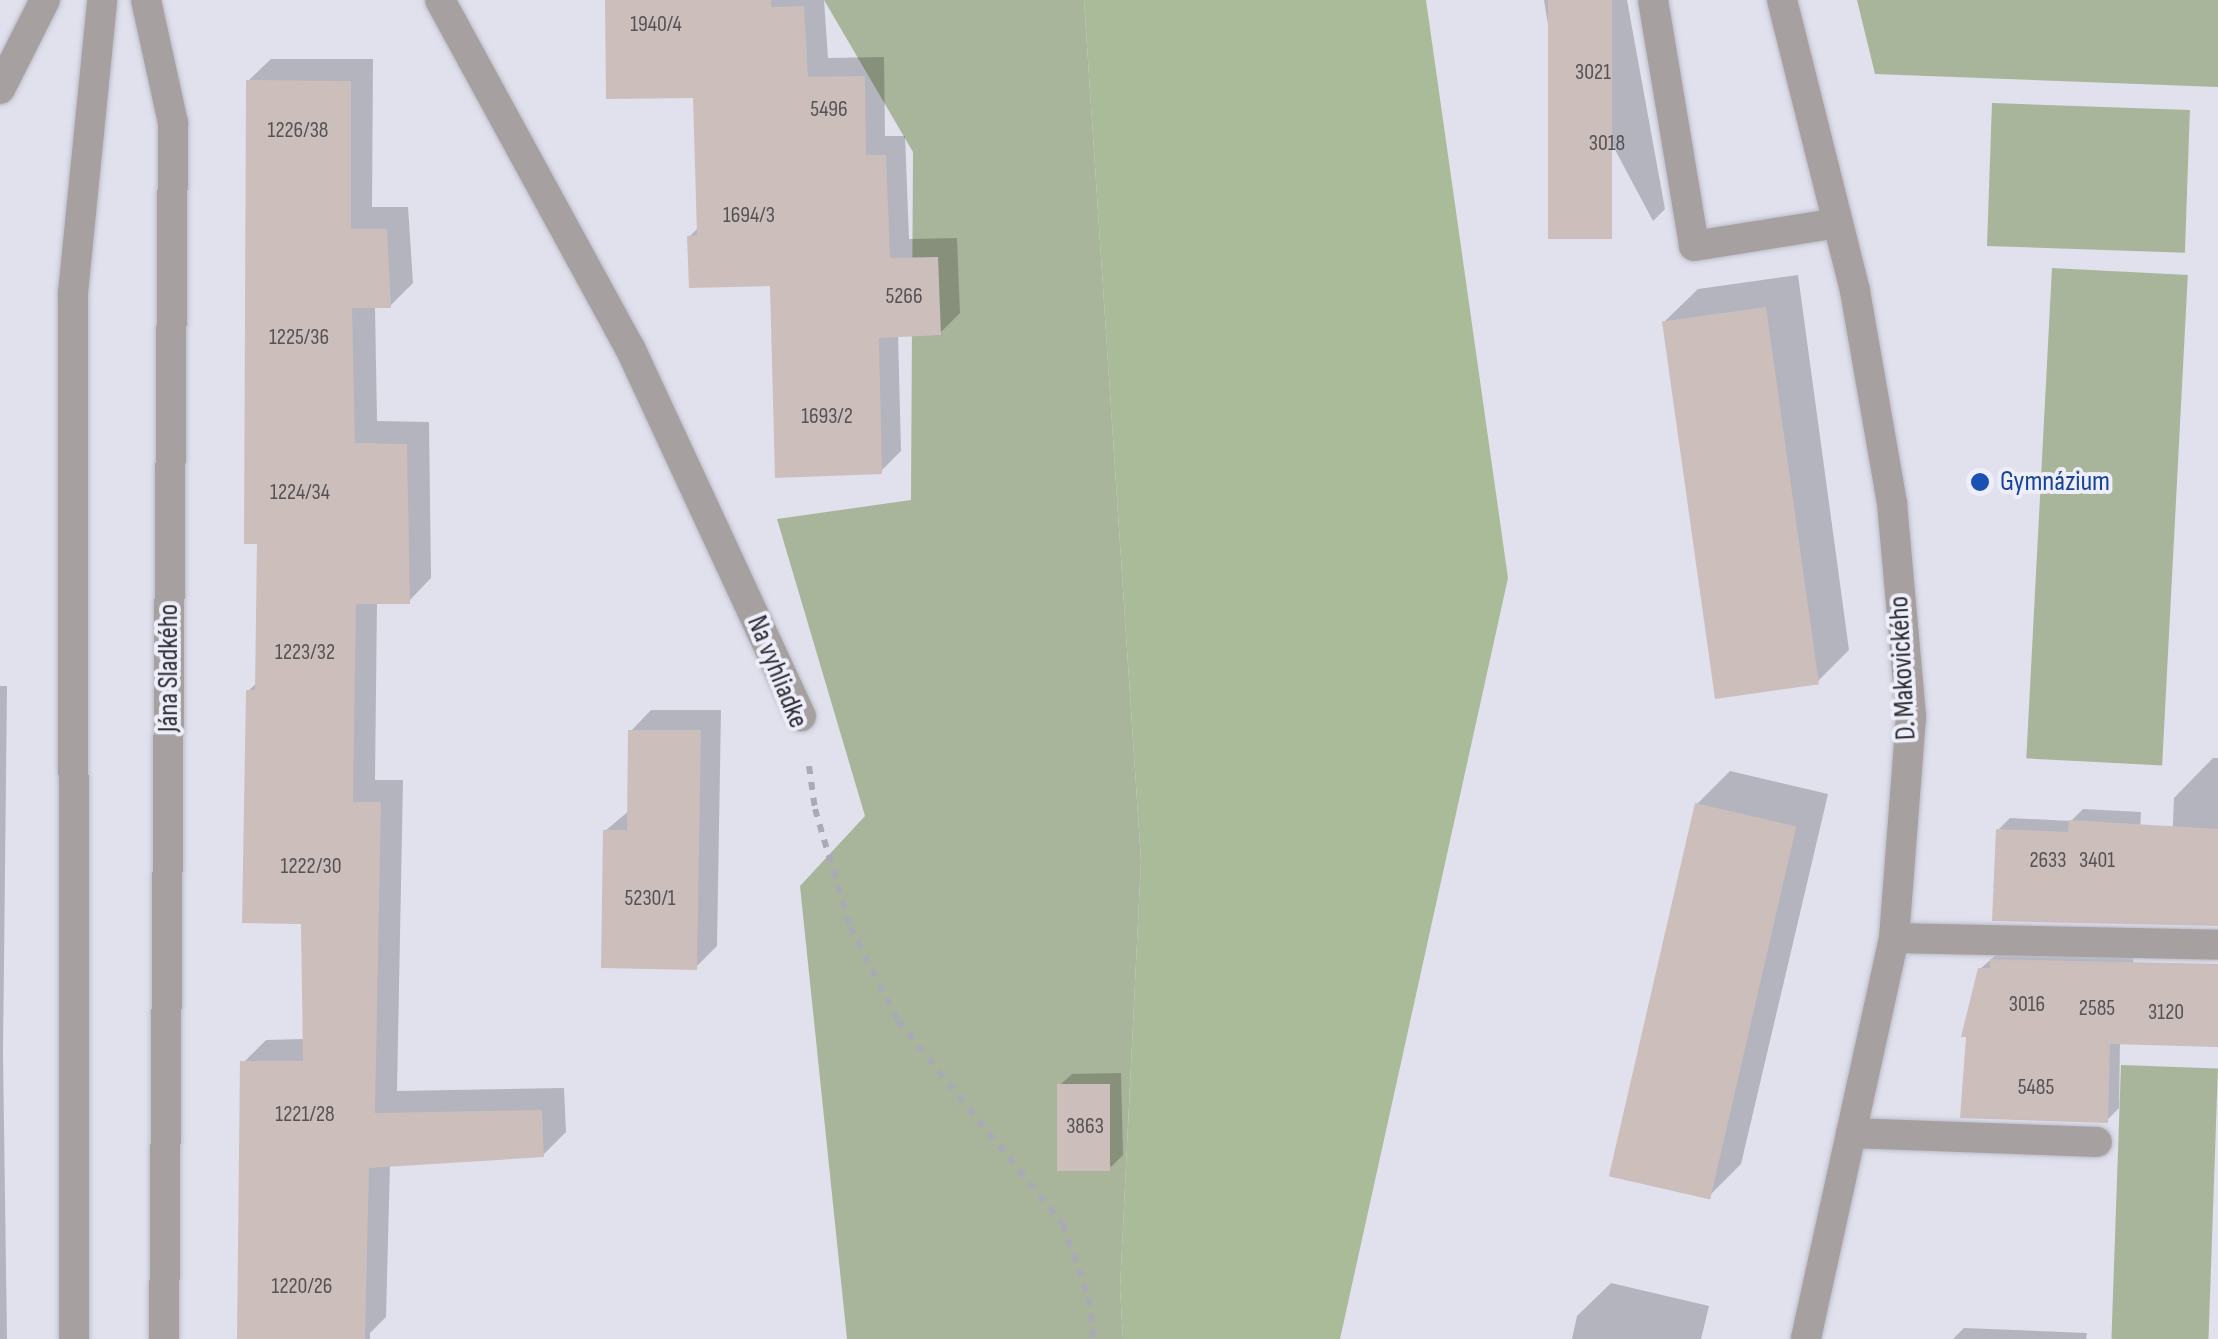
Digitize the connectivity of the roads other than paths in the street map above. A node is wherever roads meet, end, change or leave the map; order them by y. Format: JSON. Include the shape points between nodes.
{"nodes":[{"id":1,"x":102,"y":0,"type":"edge"},
{"id":2,"x":146,"y":0,"type":"edge"},
{"id":3,"x":440,"y":0,"type":"edge"},
{"id":4,"x":1653,"y":0,"type":"edge"},
{"id":5,"x":1782,"y":0,"type":"edge"},
{"id":6,"x":38,"y":6,"type":"edge"},
{"id":7,"x":0,"y":89,"type":"edge"},
{"id":8,"x":1837,"y":223,"type":"junction"},
{"id":9,"x":802,"y":716,"type":"road end"},
{"id":10,"x":1894,"y":938,"type":"junction"},
{"id":11,"x":2218,"y":945,"type":"edge"},
{"id":12,"x":1851,"y":1133,"type":"junction"},
{"id":13,"x":2097,"y":1142,"type":"dead end"},
{"id":14,"x":74,"y":1339,"type":"edge"},
{"id":15,"x":164,"y":1339,"type":"edge"},
{"id":16,"x":1806,"y":1339,"type":"edge"}],
"edges":[{"from":1,"to":14,"type":"street","via":[[73,293]]},
{"from":2,"to":15,"type":"street","name":"Jána Sladkého","via":[[173,123]]},
{"from":3,"to":9,"type":"street","name":"Na vyhliadke","via":[[630,348]]},
{"from":4,"to":8,"type":"street","via":[[1694,246]]},
{"from":5,"to":8,"type":"street","name":"D. Makovického"},
{"from":6,"to":7,"type":"street"},
{"from":8,"to":10,"type":"street","name":"D. Makovického","via":[[1892,503],[1911,717]]},
{"from":10,"to":11,"type":"street"},
{"from":10,"to":12,"type":"street","name":"D. Makovického"},
{"from":12,"to":13,"type":"street"},
{"from":12,"to":16,"type":"street","name":"D. Makovického"}]}
